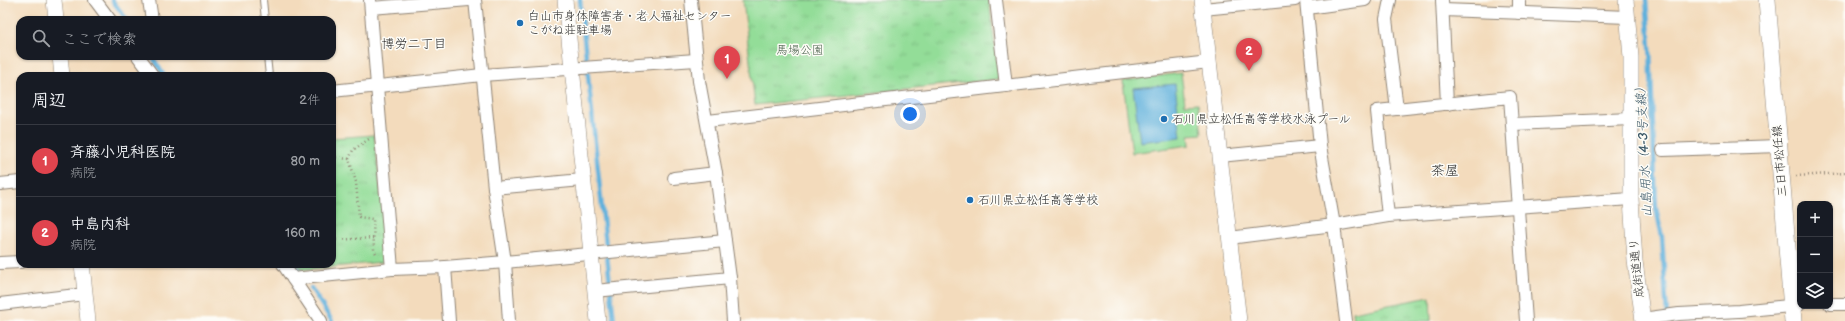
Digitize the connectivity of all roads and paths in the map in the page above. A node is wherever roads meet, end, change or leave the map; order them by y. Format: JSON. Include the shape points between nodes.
{"nodes":[{"id":1,"x":54,"y":0,"type":"edge"},
{"id":2,"x":96,"y":0,"type":"edge"},
{"id":3,"x":149,"y":0,"type":"edge"},
{"id":4,"x":263,"y":0,"type":"edge"},
{"id":5,"x":470,"y":0,"type":"edge"},
{"id":6,"x":475,"y":0,"type":"edge"},
{"id":7,"x":565,"y":0,"type":"edge"},
{"id":8,"x":691,"y":0,"type":"edge"},
{"id":9,"x":996,"y":0,"type":"edge"},
{"id":10,"x":1295,"y":0,"type":"edge"},
{"id":11,"x":1365,"y":0,"type":"edge"},
{"id":12,"x":1390,"y":0,"type":"edge"},
{"id":13,"x":1519,"y":0,"type":"edge"},
{"id":14,"x":1626,"y":0,"type":"edge"},
{"id":15,"x":1767,"y":0,"type":"edge"},
{"id":16,"x":370,"y":4,"type":"edge"},
{"id":17,"x":1307,"y":4,"type":"edge"},
{"id":18,"x":1202,"y":5,"type":"edge"},
{"id":19,"x":1443,"y":5,"type":"edge"},
{"id":20,"x":1519,"y":13,"type":"junction"},
{"id":21,"x":56,"y":16,"type":"edge"},
{"id":22,"x":107,"y":16,"type":"edge"},
{"id":23,"x":151,"y":16,"type":"edge"},
{"id":24,"x":265,"y":16,"type":"edge"},
{"id":25,"x":1628,"y":17,"type":"junction"},
{"id":26,"x":60,"y":60,"type":"edge"},
{"id":27,"x":141,"y":60,"type":"edge"},
{"id":28,"x":267,"y":60,"type":"edge"},
{"id":29,"x":696,"y":60,"type":"junction"},
{"id":30,"x":1208,"y":62,"type":"junction"},
{"id":31,"x":577,"y":68,"type":"junction"},
{"id":32,"x":62,"y":72,"type":"edge"},
{"id":33,"x":150,"y":72,"type":"edge"},
{"id":34,"x":268,"y":72,"type":"edge"},
{"id":35,"x":482,"y":75,"type":"junction"},
{"id":36,"x":1006,"y":86,"type":"junction"},
{"id":37,"x":378,"y":87,"type":"junction"},
{"id":38,"x":336,"y":91,"type":"edge"},
{"id":39,"x":1447,"y":104,"type":"junction"},
{"id":40,"x":1396,"y":109,"type":"junction"},
{"id":41,"x":1631,"y":119,"type":"junction"},
{"id":42,"x":708,"y":121,"type":"junction"},
{"id":43,"x":1513,"y":124,"type":"junction"},
{"id":44,"x":382,"y":136,"type":"junction"},
{"id":45,"x":1320,"y":146,"type":"junction"},
{"id":46,"x":1779,"y":146,"type":"junction"},
{"id":47,"x":1663,"y":150,"type":"dead end"},
{"id":48,"x":1220,"y":156,"type":"junction"},
{"id":49,"x":336,"y":157,"type":"edge"},
{"id":50,"x":349,"y":159,"type":"junction"},
{"id":51,"x":716,"y":173,"type":"junction"},
{"id":52,"x":1845,"y":173,"type":"edge"},
{"id":53,"x":1781,"y":176,"type":"junction"},
{"id":54,"x":674,"y":178,"type":"dead end"},
{"id":55,"x":582,"y":180,"type":"junction"},
{"id":56,"x":16,"y":182,"type":"edge"},
{"id":57,"x":0,"y":184,"type":"edge"},
{"id":58,"x":494,"y":188,"type":"junction"},
{"id":59,"x":1631,"y":199,"type":"junction"},
{"id":60,"x":1519,"y":206,"type":"junction"},
{"id":61,"x":1388,"y":216,"type":"junction"},
{"id":62,"x":1334,"y":225,"type":"junction"},
{"id":63,"x":374,"y":238,"type":"junction"},
{"id":64,"x":1230,"y":238,"type":"junction"},
{"id":65,"x":336,"y":240,"type":"edge"},
{"id":66,"x":725,"y":241,"type":"junction"},
{"id":67,"x":602,"y":253,"type":"junction"},
{"id":68,"x":16,"y":262,"type":"edge"},
{"id":69,"x":505,"y":262,"type":"junction"},
{"id":70,"x":0,"y":263,"type":"edge"},
{"id":71,"x":445,"y":267,"type":"junction"},
{"id":72,"x":82,"y":268,"type":"edge"},
{"id":73,"x":286,"y":268,"type":"edge"},
{"id":74,"x":392,"y":269,"type":"junction"},
{"id":75,"x":730,"y":278,"type":"junction"},
{"id":76,"x":293,"y":279,"type":"junction"},
{"id":77,"x":607,"y":290,"type":"junction"},
{"id":78,"x":84,"y":294,"type":"junction"},
{"id":79,"x":0,"y":304,"type":"edge"},
{"id":80,"x":1833,"y":304,"type":"edge"},
{"id":81,"x":1845,"y":304,"type":"edge"},
{"id":82,"x":1795,"y":310,"type":"edge"},
{"id":83,"x":1739,"y":316,"type":"edge"},
{"id":84,"x":1642,"y":320,"type":"edge"},
{"id":85,"x":88,"y":321,"type":"edge"},
{"id":86,"x":321,"y":321,"type":"edge"},
{"id":87,"x":449,"y":321,"type":"edge"},
{"id":88,"x":509,"y":321,"type":"edge"},
{"id":89,"x":598,"y":321,"type":"edge"},
{"id":90,"x":733,"y":321,"type":"edge"},
{"id":91,"x":1239,"y":321,"type":"edge"},
{"id":92,"x":1346,"y":321,"type":"edge"},
{"id":93,"x":1526,"y":321,"type":"edge"}],
"edges":[{"from":1,"to":21,"type":"street"},
{"from":2,"to":22,"type":"street"},
{"from":3,"to":23,"type":"street"},
{"from":4,"to":24,"type":"lane"},
{"from":5,"to":16,"type":"street"},
{"from":6,"to":35,"type":"street"},
{"from":7,"to":31,"type":"street"},
{"from":8,"to":29,"type":"street"},
{"from":9,"to":36,"type":"street"},
{"from":10,"to":18,"type":"street"},
{"from":11,"to":17,"type":"street"},
{"from":12,"to":40,"type":"street","via":[[1386,19]]},
{"from":13,"to":20,"type":"street"},
{"from":14,"to":25,"type":"street","name":"成街道通り"},
{"from":15,"to":46,"type":"main road","name":"三日市松任線"},
{"from":16,"to":37,"type":"street"},
{"from":17,"to":45,"type":"street"},
{"from":18,"to":30,"type":"street"},
{"from":19,"to":20,"type":"street"},
{"from":19,"to":39,"type":"street"},
{"from":20,"to":25,"type":"street"},
{"from":25,"to":41,"type":"street","name":"成街道通り"},
{"from":26,"to":32,"type":"street"},
{"from":27,"to":33,"type":"street"},
{"from":28,"to":34,"type":"lane"},
{"from":29,"to":31,"type":"street"},
{"from":29,"to":42,"type":"street"},
{"from":30,"to":36,"type":"street"},
{"from":30,"to":48,"type":"street"},
{"from":31,"to":35,"type":"street"},
{"from":31,"to":55,"type":"street"},
{"from":35,"to":37,"type":"street"},
{"from":35,"to":58,"type":"street"},
{"from":36,"to":42,"type":"street"},
{"from":37,"to":38,"type":"street"},
{"from":37,"to":44,"type":"street"},
{"from":39,"to":40,"type":"street"},
{"from":39,"to":43,"type":"street","via":[[1510,97]]},
{"from":40,"to":61,"type":"street","via":[[1377,111]]},
{"from":41,"to":43,"type":"street"},
{"from":41,"to":59,"type":"street","name":"成街道通り"},
{"from":42,"to":51,"type":"street"},
{"from":43,"to":60,"type":"street"},
{"from":44,"to":50,"type":"path","via":[[372,137],[353,150]]},
{"from":44,"to":74,"type":"street"},
{"from":45,"to":48,"type":"street"},
{"from":45,"to":62,"type":"street"},
{"from":46,"to":47,"type":"street"},
{"from":46,"to":53,"type":"main road","name":"三日市松任線"},
{"from":48,"to":64,"type":"street"},
{"from":49,"to":50,"type":"path"},
{"from":50,"to":63,"type":"path","via":[[356,182],[359,217],[373,219]]},
{"from":51,"to":54,"type":"street"},
{"from":51,"to":66,"type":"street"},
{"from":52,"to":53,"type":"path"},
{"from":53,"to":82,"type":"main road","name":"三日市松任線"},
{"from":55,"to":58,"type":"street"},
{"from":55,"to":67,"type":"street"},
{"from":56,"to":57,"type":"street"},
{"from":58,"to":69,"type":"street"},
{"from":59,"to":60,"type":"street"},
{"from":59,"to":84,"type":"street","name":"成街道通り"},
{"from":60,"to":61,"type":"street"},
{"from":60,"to":93,"type":"street"},
{"from":61,"to":62,"type":"street"},
{"from":62,"to":64,"type":"street"},
{"from":62,"to":92,"type":"street"},
{"from":63,"to":65,"type":"path"},
{"from":63,"to":74,"type":"path","via":[[374,250]]},
{"from":64,"to":91,"type":"street"},
{"from":66,"to":67,"type":"street"},
{"from":66,"to":75,"type":"street"},
{"from":67,"to":69,"type":"street"},
{"from":67,"to":77,"type":"street"},
{"from":68,"to":70,"type":"street"},
{"from":69,"to":71,"type":"street"},
{"from":69,"to":88,"type":"street"},
{"from":71,"to":74,"type":"street"},
{"from":71,"to":87,"type":"street"},
{"from":72,"to":78,"type":"street"},
{"from":73,"to":76,"type":"street"},
{"from":74,"to":76,"type":"street"},
{"from":75,"to":77,"type":"street"},
{"from":75,"to":90,"type":"street"},
{"from":76,"to":86,"type":"street"},
{"from":77,"to":89,"type":"street"},
{"from":78,"to":79,"type":"street"},
{"from":78,"to":85,"type":"street"},
{"from":80,"to":81,"type":"street"},
{"from":82,"to":83,"type":"street"},
{"from":83,"to":84,"type":"street","via":[[1668,315]]}]}
